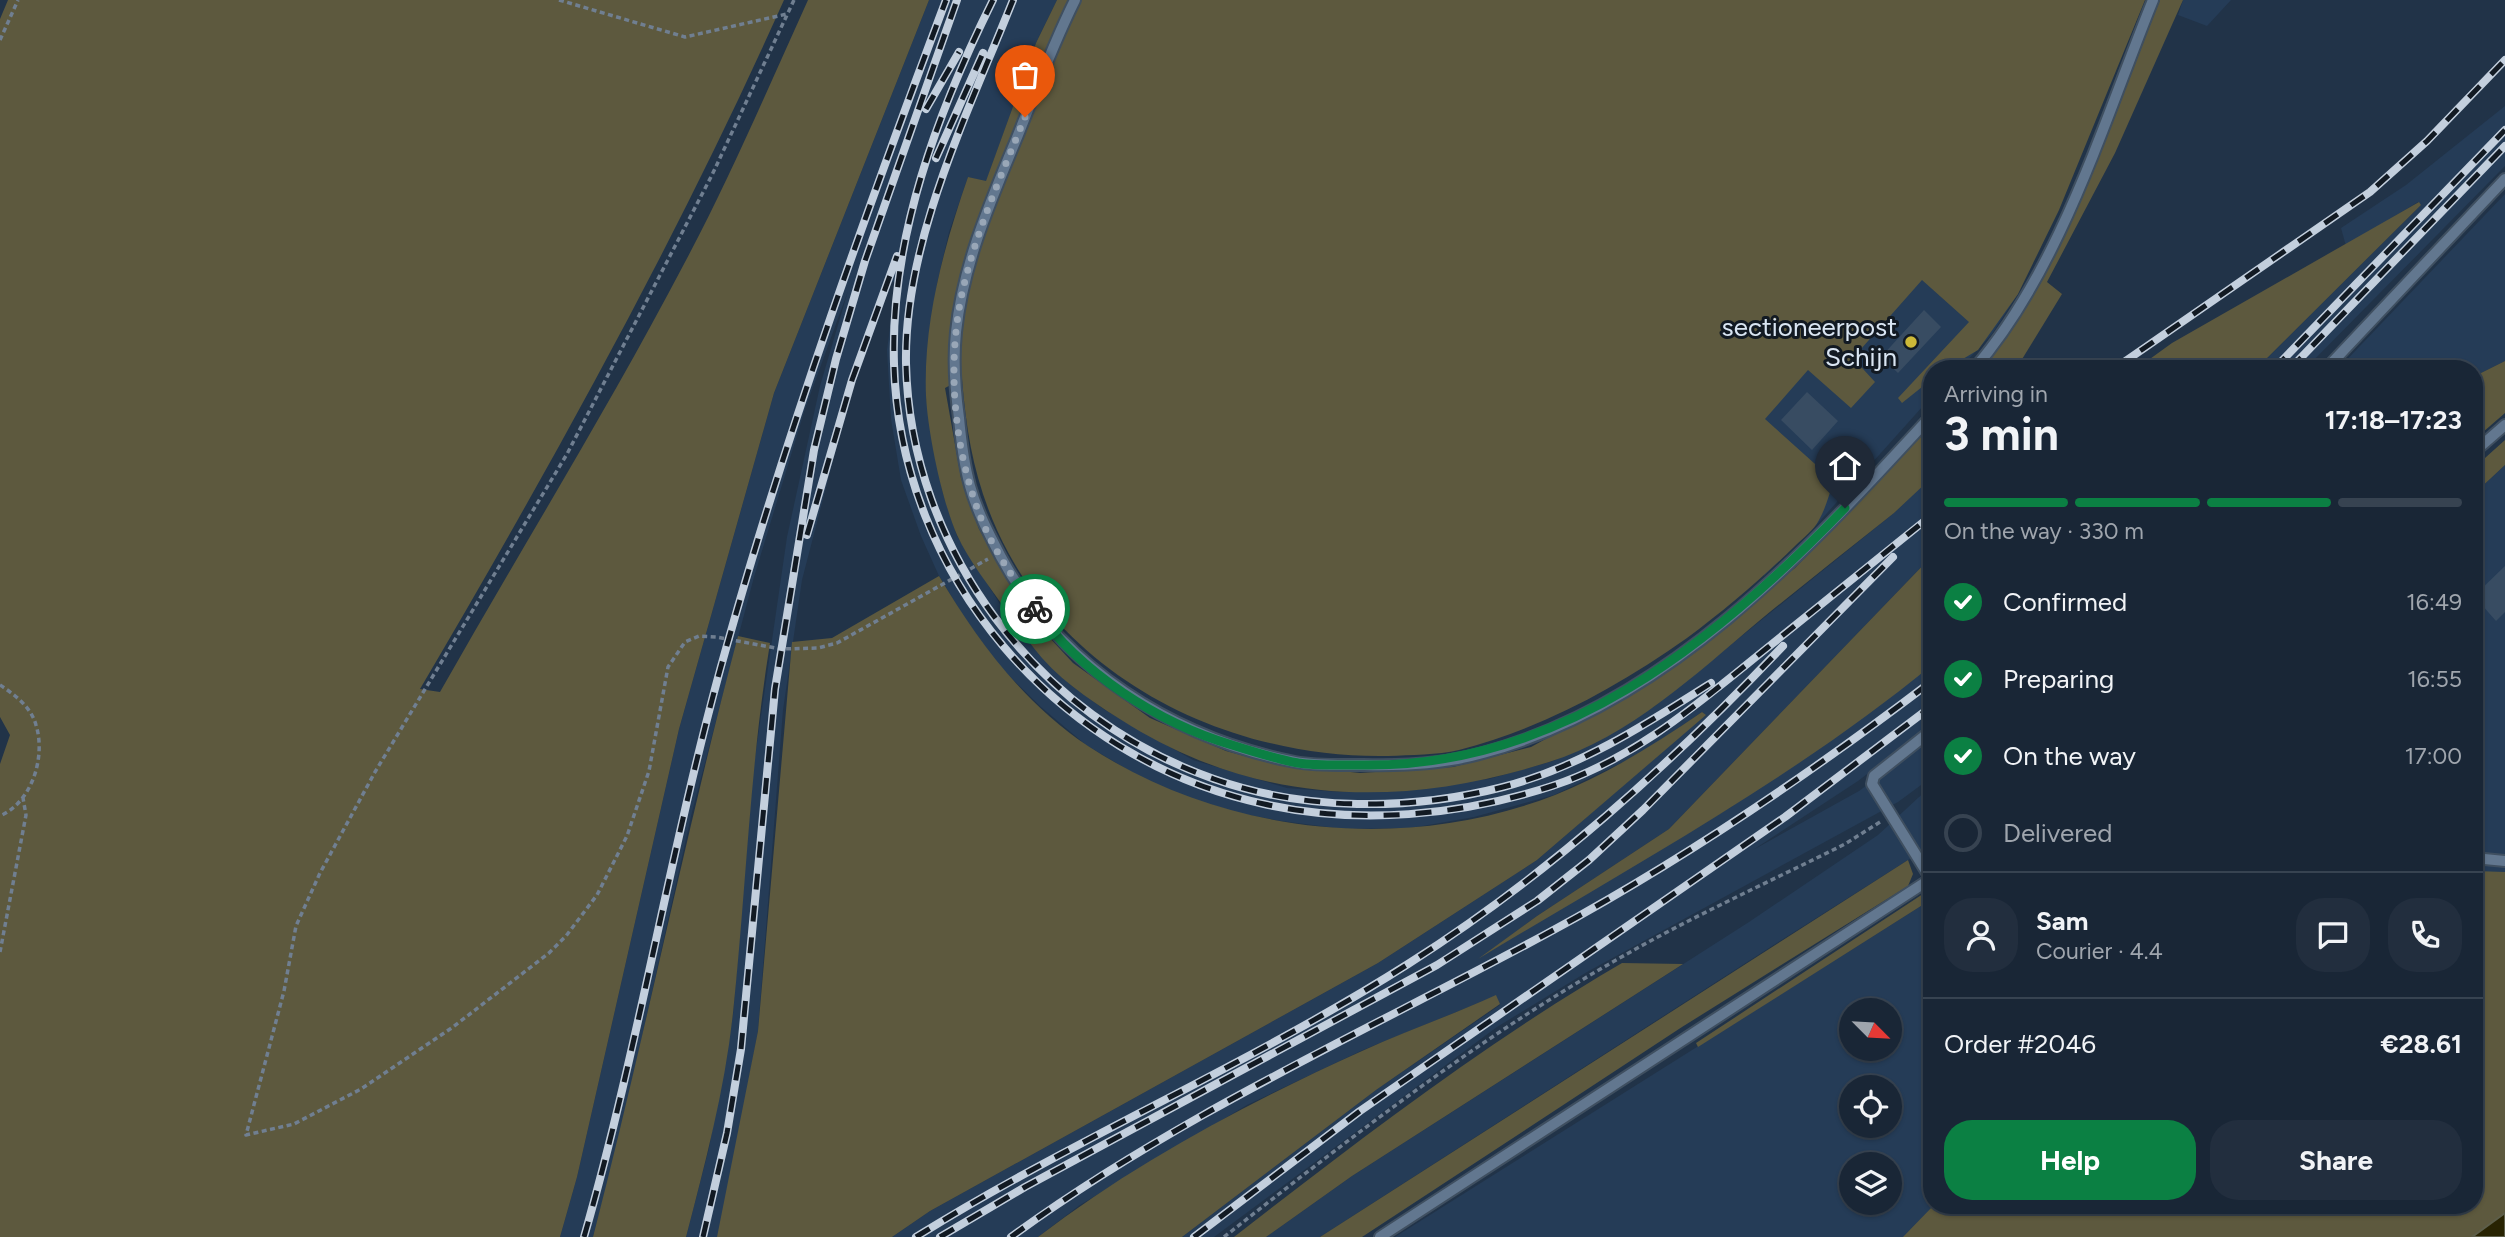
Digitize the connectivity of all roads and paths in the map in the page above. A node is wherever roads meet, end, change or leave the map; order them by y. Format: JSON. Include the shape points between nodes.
{"nodes":[{"id":1,"x":18,"y":0,"type":"edge"},
{"id":2,"x":559,"y":0,"type":"edge"},
{"id":3,"x":794,"y":0,"type":"edge"},
{"id":4,"x":1075,"y":0,"type":"edge"},
{"id":5,"x":2153,"y":0,"type":"edge"},
{"id":6,"x":789,"y":13,"type":"junction"},
{"id":7,"x":0,"y":40,"type":"edge"},
{"id":8,"x":2505,"y":178,"type":"edge"},
{"id":9,"x":1981,"y":360,"type":"edge"},
{"id":10,"x":2334,"y":360,"type":"edge"},
{"id":11,"x":1923,"y":424,"type":"edge"},
{"id":12,"x":2505,"y":425,"type":"edge"},
{"id":13,"x":2483,"y":444,"type":"edge"},
{"id":14,"x":999,"y":552,"type":"junction"},
{"id":15,"x":0,"y":685,"type":"edge"},
{"id":16,"x":1923,"y":737,"type":"edge"},
{"id":17,"x":23,"y":798,"type":"junction"},
{"id":18,"x":0,"y":816,"type":"edge"},
{"id":19,"x":1890,"y":816,"type":"junction"},
{"id":20,"x":2483,"y":859,"type":"edge"},
{"id":21,"x":2505,"y":861,"type":"edge"},
{"id":22,"x":1923,"y":867,"type":"edge"},
{"id":23,"x":1923,"y":884,"type":"edge"},
{"id":24,"x":0,"y":952,"type":"edge"},
{"id":25,"x":1224,"y":1237,"type":"edge"},
{"id":26,"x":1380,"y":1237,"type":"edge"}],
"edges":[{"from":1,"to":7,"type":"path"},
{"from":2,"to":6,"type":"path","via":[[685,37]]},
{"from":3,"to":6,"type":"path"},
{"from":4,"to":14,"type":"lane","via":[[977,241],[956,332],[954,382],[970,486]]},
{"from":5,"to":9,"type":"lane","via":[[2043,264],[2018,310]]},
{"from":6,"to":14,"type":"path","via":[[712,175],[567,454],[375,772],[320,873],[296,926],[246,1135],[294,1124],[361,1089],[453,1027],[566,936],[597,895],[627,836],[649,771],[668,667],[685,642],[699,636],[716,637],[781,649],[837,643]]},
{"from":8,"to":10,"type":"lane"},
{"from":11,"to":14,"type":"lane","via":[[1787,568],[1674,659],[1578,717],[1484,753],[1444,761],[1395,766],[1300,763],[1215,740],[1173,722],[1131,698],[1064,643],[1038,613]]},
{"from":12,"to":13,"type":"lane"},
{"from":15,"to":17,"type":"path","via":[[21,699],[36,723],[40,747],[36,773]]},
{"from":16,"to":19,"type":"lane","via":[[1874,776],[1872,784]]},
{"from":17,"to":18,"type":"path"},
{"from":17,"to":24,"type":"path","via":[[26,816]]},
{"from":19,"to":22,"type":"lane"},
{"from":19,"to":25,"type":"path","via":[[1845,844],[1618,959],[1537,1009],[1445,1070]]},
{"from":20,"to":21,"type":"lane"},
{"from":23,"to":26,"type":"lane"}]}
